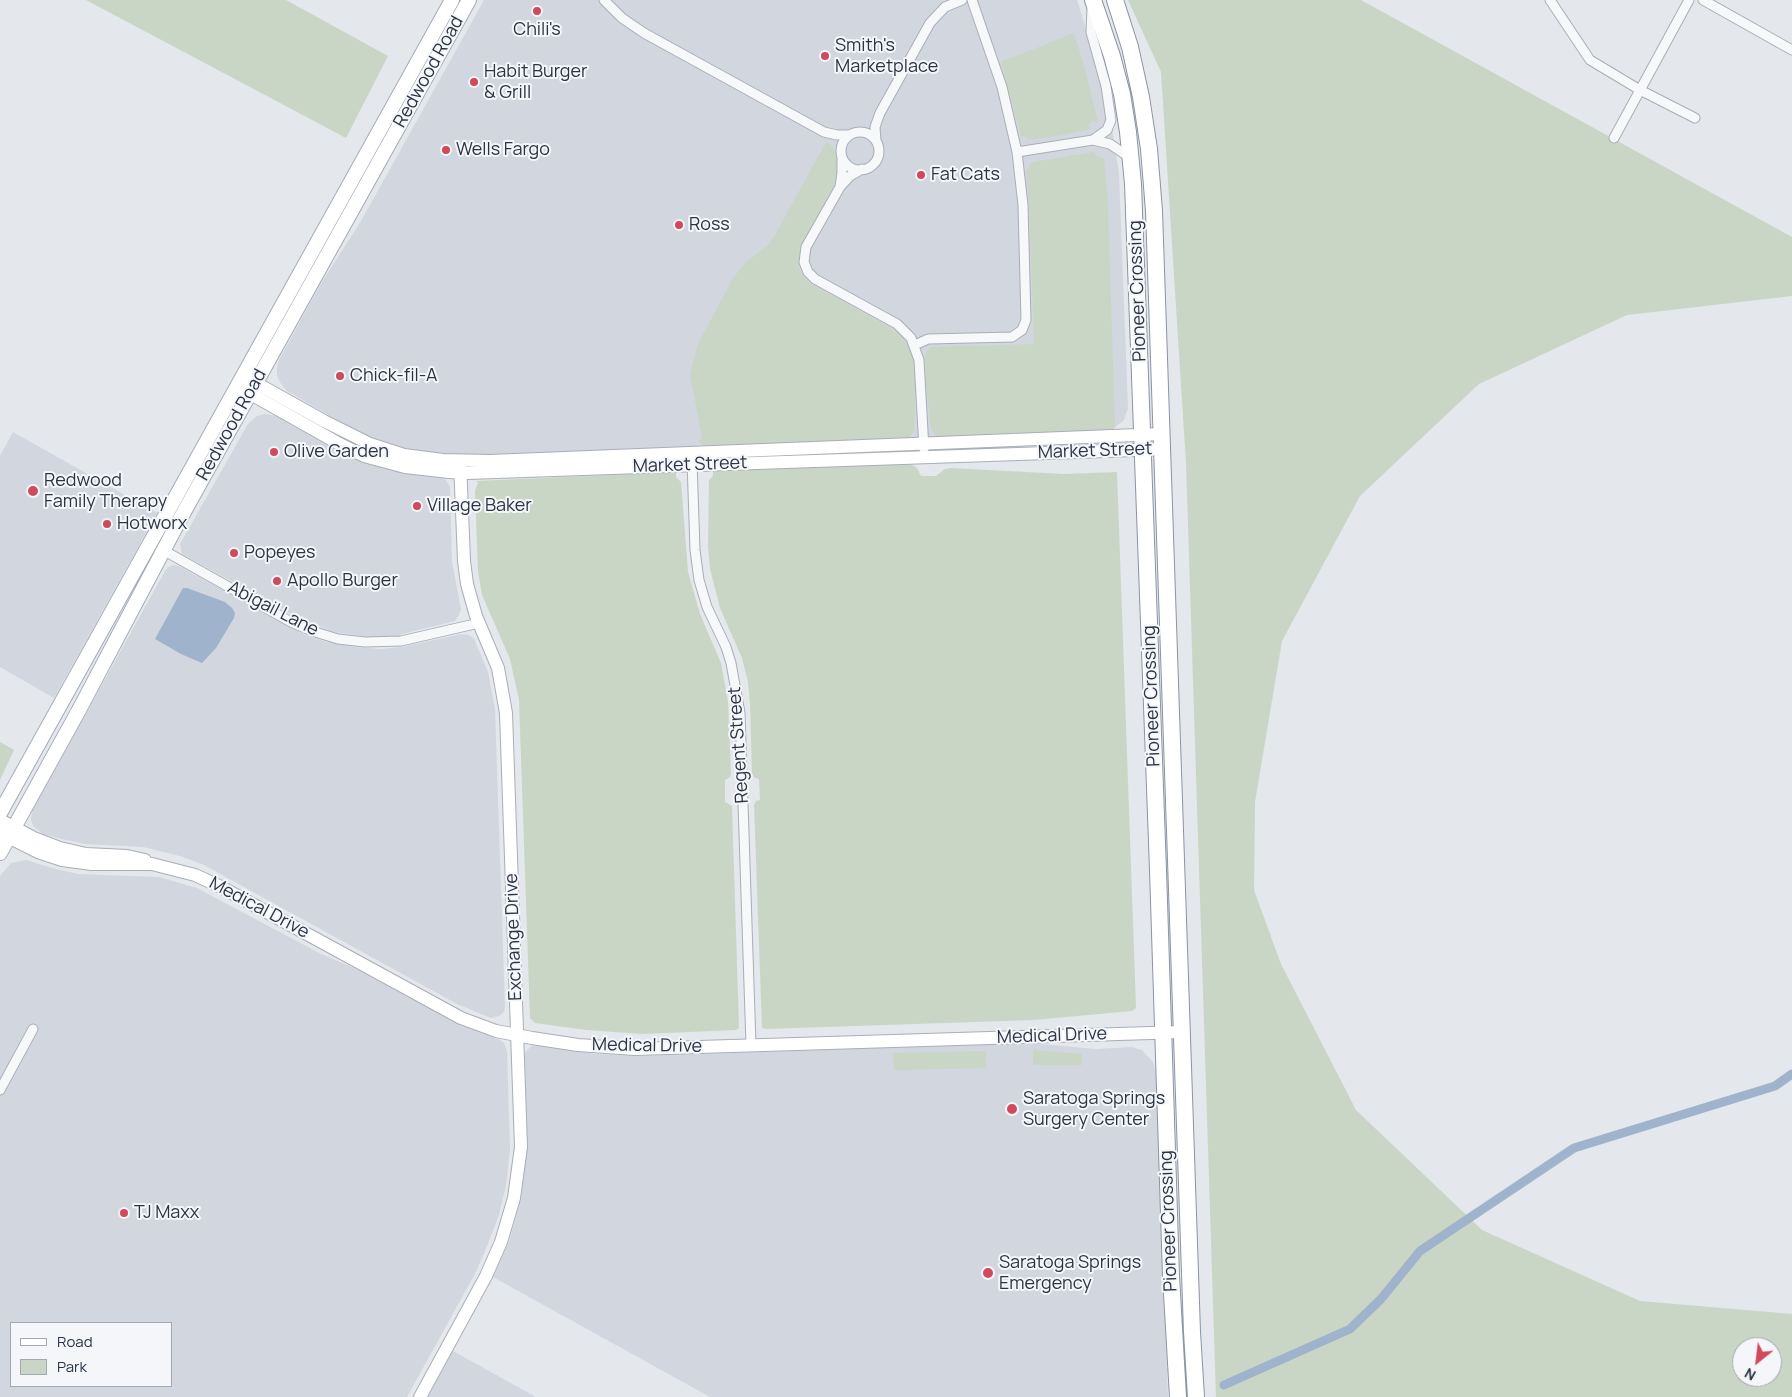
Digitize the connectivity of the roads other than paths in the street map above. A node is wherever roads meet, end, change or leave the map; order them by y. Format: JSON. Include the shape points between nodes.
{"nodes":[{"id":1,"x":452,"y":0,"type":"edge"},
{"id":2,"x":469,"y":0,"type":"edge"},
{"id":3,"x":604,"y":0,"type":"edge"},
{"id":4,"x":962,"y":0,"type":"edge"},
{"id":5,"x":972,"y":0,"type":"edge"},
{"id":6,"x":1115,"y":0,"type":"edge"},
{"id":7,"x":1550,"y":0,"type":"edge"},
{"id":8,"x":1689,"y":0,"type":"edge"},
{"id":9,"x":1704,"y":0,"type":"edge"},
{"id":10,"x":1093,"y":1,"type":"edge"},
{"id":11,"x":1792,"y":50,"type":"edge"},
{"id":12,"x":1640,"y":90,"type":"junction"},
{"id":13,"x":880,"y":113,"type":"junction"},
{"id":14,"x":1695,"y":118,"type":"dead end"},
{"id":15,"x":824,"y":132,"type":"junction"},
{"id":16,"x":852,"y":134,"type":"junction"},
{"id":17,"x":1614,"y":138,"type":"dead end"},
{"id":18,"x":1093,"y":140,"type":"junction"},
{"id":19,"x":876,"y":141,"type":"junction"},
{"id":20,"x":1017,"y":152,"type":"junction"},
{"id":21,"x":841,"y":155,"type":"junction"},
{"id":22,"x":1131,"y":159,"type":"junction"},
{"id":23,"x":862,"y":169,"type":"junction"},
{"id":24,"x":840,"y":186,"type":"junction"},
{"id":25,"x":915,"y":345,"type":"junction"},
{"id":26,"x":240,"y":381,"type":"junction"},
{"id":27,"x":253,"y":388,"type":"junction"},
{"id":28,"x":1144,"y":442,"type":"junction"},
{"id":29,"x":1162,"y":442,"type":"junction"},
{"id":30,"x":923,"y":444,"type":"junction"},
{"id":31,"x":925,"y":457,"type":"junction"},
{"id":32,"x":691,"y":459,"type":"junction"},
{"id":33,"x":460,"y":467,"type":"junction"},
{"id":34,"x":163,"y":550,"type":"junction"},
{"id":35,"x":480,"y":623,"type":"junction"},
{"id":36,"x":0,"y":813,"type":"edge"},
{"id":37,"x":0,"y":820,"type":"edge"},
{"id":38,"x":7,"y":833,"type":"edge"},
{"id":39,"x":0,"y":853,"type":"edge"},
{"id":40,"x":33,"y":1029,"type":"dead end"},
{"id":41,"x":1183,"y":1032,"type":"junction"},
{"id":42,"x":1164,"y":1033,"type":"junction"},
{"id":43,"x":517,"y":1035,"type":"junction"},
{"id":44,"x":751,"y":1046,"type":"junction"},
{"id":45,"x":0,"y":1090,"type":"edge"},
{"id":46,"x":420,"y":1397,"type":"edge"},
{"id":47,"x":1178,"y":1397,"type":"edge"},
{"id":48,"x":1196,"y":1397,"type":"edge"}],
"edges":[{"from":1,"to":26,"type":"main road","name":"Redwood Road"},
{"from":2,"to":27,"type":"main road","name":"Redwood Road"},
{"from":3,"to":15,"type":"street","via":[[644,33]]},
{"from":4,"to":13,"type":"street","via":[[945,7],[930,22]]},
{"from":5,"to":20,"type":"street","via":[[1002,87]]},
{"from":6,"to":29,"type":"highway","name":"Pioneer Crossing","via":[[1134,63],[1149,149]]},
{"from":7,"to":12,"type":"street","via":[[1590,60]]},
{"from":8,"to":12,"type":"street"},
{"from":9,"to":11,"type":"street"},
{"from":10,"to":18,"type":"street","via":[[1091,32],[1106,86],[1111,120],[1107,130]]},
{"from":10,"to":22,"type":"highway","name":"Pioneer Crossing","via":[[1118,75]]},
{"from":12,"to":14,"type":"street"},
{"from":12,"to":17,"type":"street"},
{"from":13,"to":16,"type":"street"},
{"from":13,"to":19,"type":"street","via":[[875,127]]},
{"from":15,"to":16,"type":"street","via":[[838,136]]},
{"from":15,"to":21,"type":"street","via":[[835,142]]},
{"from":16,"to":19,"type":"street","via":[[867,133]]},
{"from":16,"to":21,"type":"street","via":[[842,143]]},
{"from":18,"to":20,"type":"street"},
{"from":18,"to":22,"type":"street","via":[[1110,144]]},
{"from":19,"to":23,"type":"street","via":[[876,159]]},
{"from":20,"to":25,"type":"street","via":[[1023,205],[1024,327],[1012,337],[928,339]]},
{"from":21,"to":23,"type":"street","via":[[850,166]]},
{"from":21,"to":24,"type":"street"},
{"from":22,"to":28,"type":"highway","name":"Pioneer Crossing"},
{"from":23,"to":24,"type":"street"},
{"from":24,"to":25,"type":"street","via":[[806,247],[805,267],[816,279],[897,324]]},
{"from":25,"to":30,"type":"street","via":[[919,360]]},
{"from":26,"to":27,"type":"street","name":"Market Street"},
{"from":26,"to":36,"type":"main road","name":"Redwood Road"},
{"from":27,"to":33,"type":"street","name":"Market Street","via":[[336,442],[364,456],[405,467]]},
{"from":27,"to":34,"type":"main road","name":"Redwood Road"},
{"from":28,"to":29,"type":"street","name":"Market Street"},
{"from":28,"to":30,"type":"street","name":"Market Street"},
{"from":28,"to":31,"type":"street","name":"Market Street"},
{"from":28,"to":42,"type":"highway","name":"Pioneer Crossing"},
{"from":29,"to":41,"type":"highway","name":"Pioneer Crossing"},
{"from":30,"to":31,"type":"street"},
{"from":30,"to":32,"type":"street","name":"Market Street"},
{"from":31,"to":32,"type":"street","name":"Market Street"},
{"from":32,"to":33,"type":"street","name":"Market Street"},
{"from":32,"to":44,"type":"street","name":"Regent Street","via":[[699,580],[731,663],[740,713]]},
{"from":33,"to":35,"type":"street","name":"Exchange Drive","via":[[465,574]]},
{"from":34,"to":35,"type":"street","name":"Abigail Lane","via":[[291,622],[338,639],[396,641]]},
{"from":34,"to":38,"type":"main road","name":"Redwood Road","via":[[83,702]]},
{"from":35,"to":43,"type":"street","name":"Exchange Drive","via":[[498,668],[506,713]]},
{"from":37,"to":38,"type":"street","name":"Medical Drive"},
{"from":38,"to":39,"type":"main road","name":"Redwood Road"},
{"from":38,"to":43,"type":"street","name":"Medical Drive","via":[[73,851],[134,856],[207,880],[461,1018]]},
{"from":40,"to":45,"type":"street"},
{"from":41,"to":42,"type":"street","name":"Medical Drive"},
{"from":41,"to":48,"type":"highway","name":"Pioneer Crossing"},
{"from":42,"to":44,"type":"street","name":"Medical Drive"},
{"from":42,"to":47,"type":"highway","name":"Pioneer Crossing"},
{"from":43,"to":44,"type":"street","name":"Medical Drive","via":[[618,1048]]},
{"from":43,"to":46,"type":"street","name":"Exchange Drive","via":[[521,1147],[511,1213],[491,1266]]}]}
